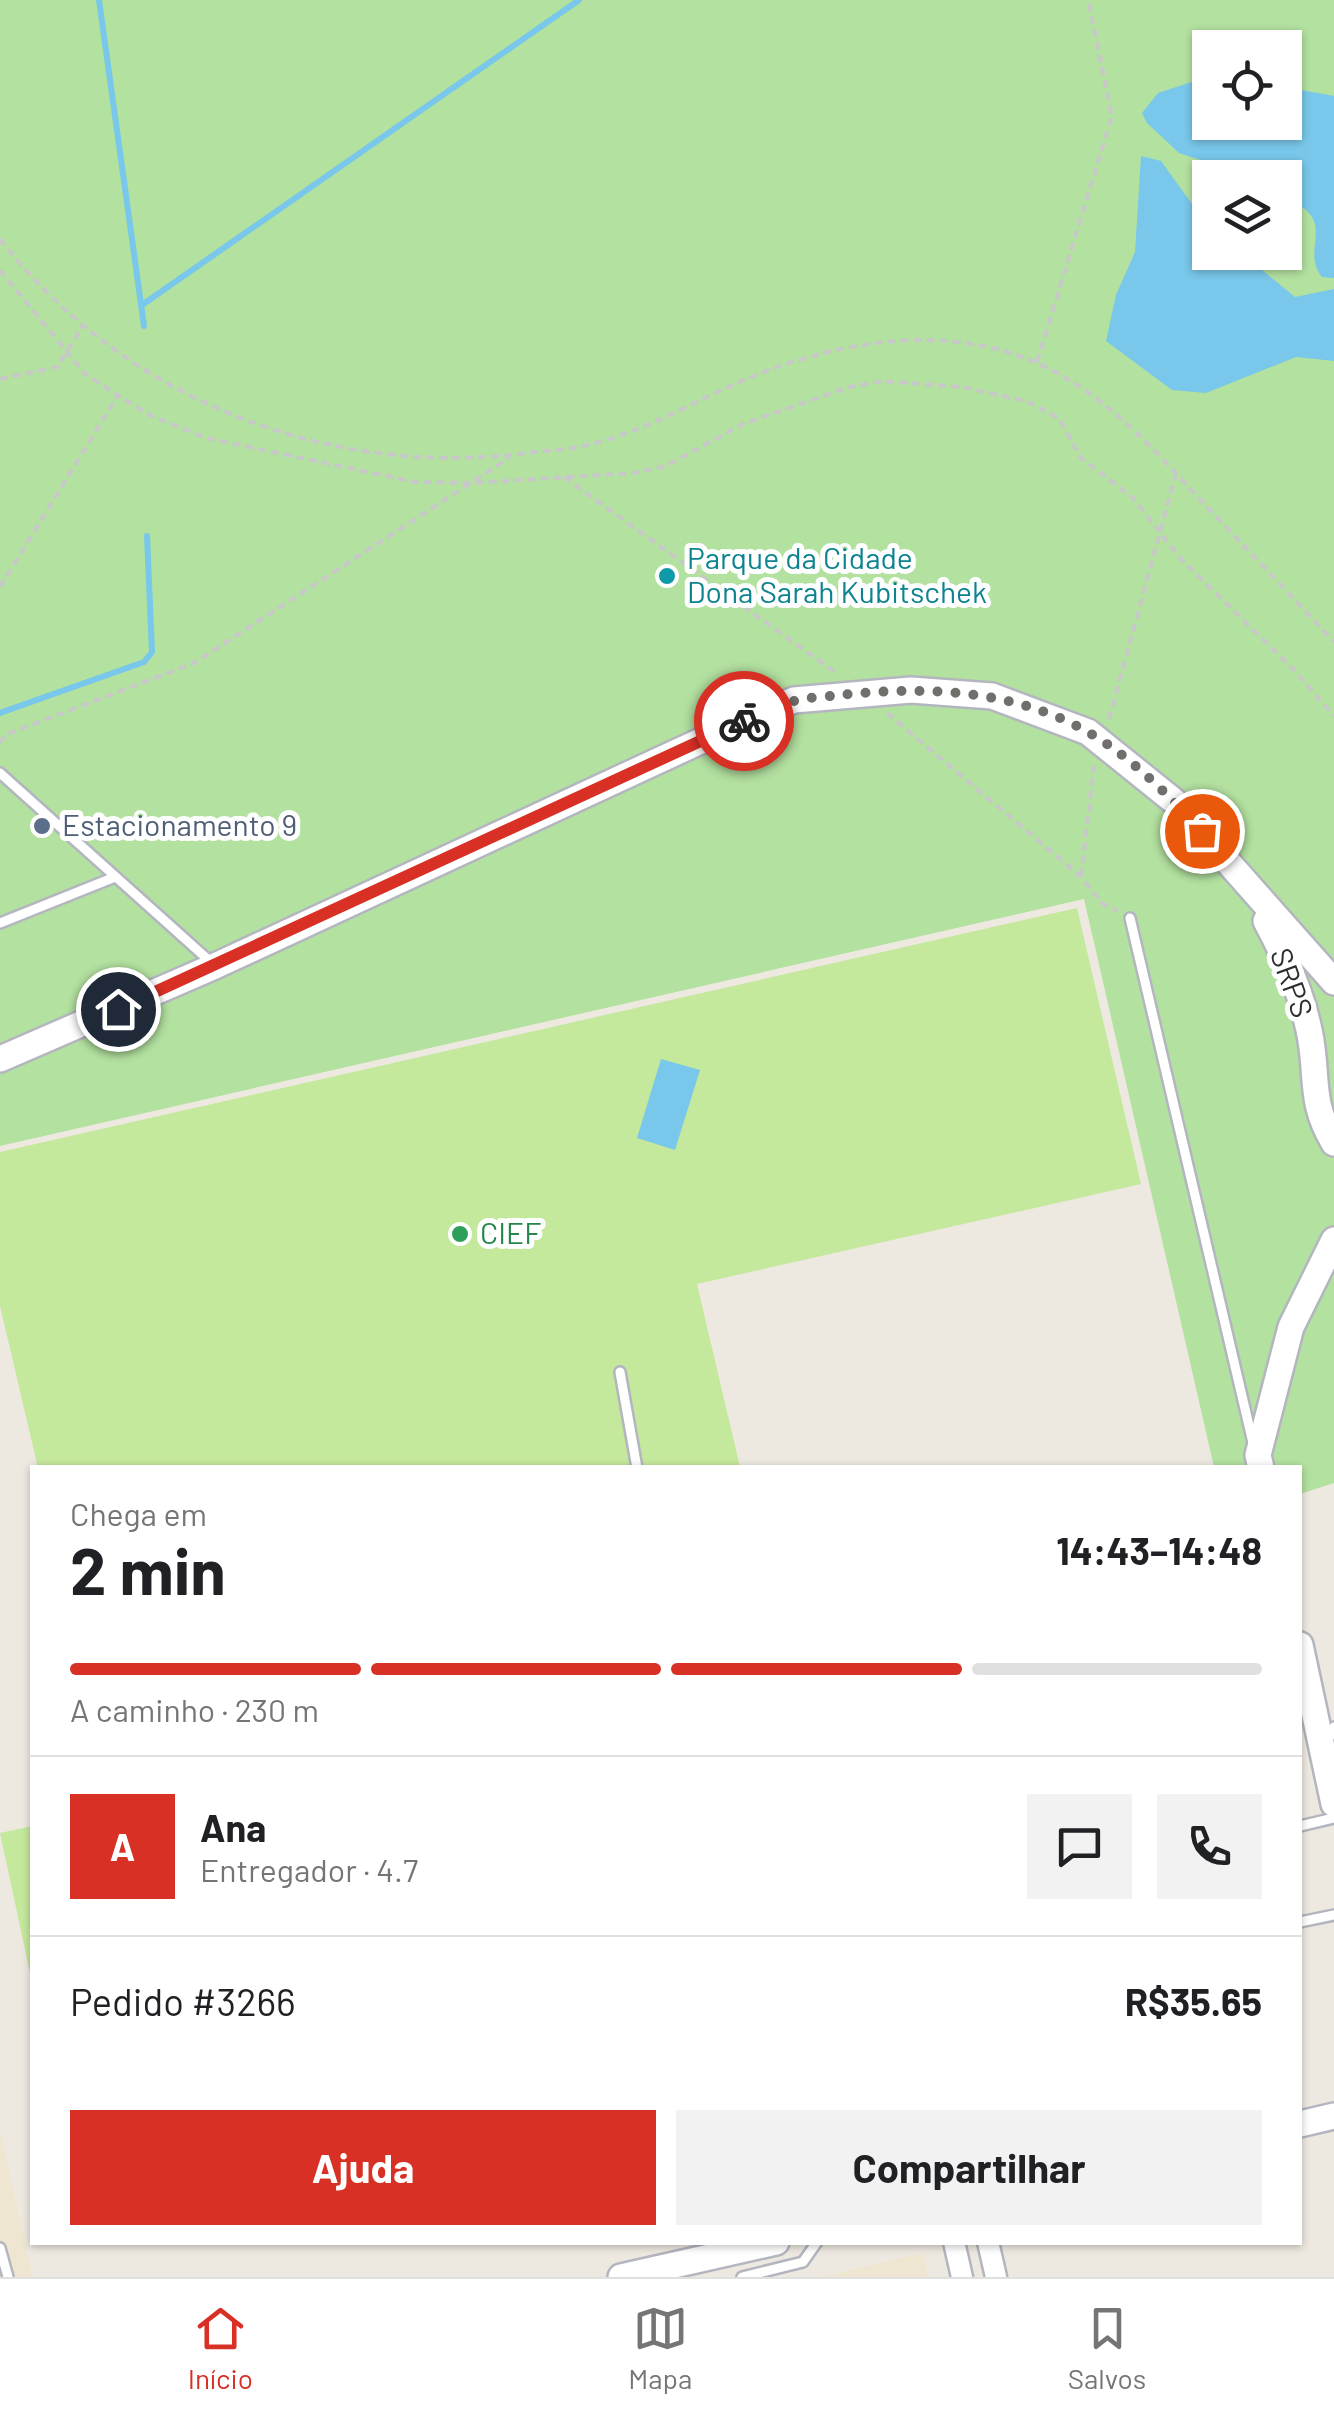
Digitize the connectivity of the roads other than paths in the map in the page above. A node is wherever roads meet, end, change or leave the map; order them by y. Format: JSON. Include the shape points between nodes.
{"nodes":[{"id":1,"x":0,"y":773,"type":"edge"},
{"id":2,"x":115,"y":877,"type":"junction"},
{"id":3,"x":1246,"y":885,"type":"junction"},
{"id":4,"x":1130,"y":918,"type":"road end"},
{"id":5,"x":0,"y":923,"type":"edge"},
{"id":6,"x":215,"y":966,"type":"junction"},
{"id":7,"x":1334,"y":982,"type":"edge"},
{"id":8,"x":0,"y":1058,"type":"edge"},
{"id":9,"x":1334,"y":1068,"type":"edge"},
{"id":10,"x":1313,"y":1090,"type":"junction"},
{"id":11,"x":1334,"y":1143,"type":"edge"},
{"id":12,"x":1333,"y":1246,"type":"edge"},
{"id":13,"x":620,"y":1372,"type":"dead end"},
{"id":14,"x":1259,"y":1461,"type":"edge"},
{"id":15,"x":636,"y":1465,"type":"edge"},
{"id":16,"x":1302,"y":1652,"type":"edge"},
{"id":17,"x":1330,"y":1754,"type":"edge"},
{"id":18,"x":1334,"y":1804,"type":"edge"},
{"id":19,"x":1334,"y":1818,"type":"edge"},
{"id":20,"x":1302,"y":1826,"type":"edge"},
{"id":21,"x":1334,"y":1915,"type":"edge"},
{"id":22,"x":1302,"y":1922,"type":"edge"},
{"id":23,"x":1334,"y":2116,"type":"edge"},
{"id":24,"x":1302,"y":2124,"type":"edge"},
{"id":25,"x":763,"y":2245,"type":"edge"},
{"id":26,"x":815,"y":2245,"type":"edge"},
{"id":27,"x":955,"y":2245,"type":"edge"},
{"id":28,"x":989,"y":2245,"type":"edge"},
{"id":29,"x":0,"y":2248,"type":"edge"},
{"id":30,"x":798,"y":2263,"type":"junction"},
{"id":31,"x":8,"y":2277,"type":"edge"},
{"id":32,"x":621,"y":2277,"type":"edge"},
{"id":33,"x":742,"y":2277,"type":"edge"},
{"id":34,"x":794,"y":2277,"type":"edge"},
{"id":35,"x":962,"y":2277,"type":"edge"},
{"id":36,"x":996,"y":2277,"type":"edge"}],
"edges":[{"from":1,"to":2,"type":"lane"},
{"from":2,"to":5,"type":"lane"},
{"from":2,"to":6,"type":"lane"},
{"from":3,"to":6,"type":"main road","name":"SRPS","via":[[1175,802],[1103,742],[992,696],[863,693],[794,700],[748,719]]},
{"from":3,"to":7,"type":"main road","name":"SRPS"},
{"from":3,"to":10,"type":"main road","name":"SRPS","via":[[1302,1003]]},
{"from":4,"to":14,"type":"lane"},
{"from":6,"to":8,"type":"main road","name":"SRPS"},
{"from":9,"to":10,"type":"main road"},
{"from":10,"to":11,"type":"main road","name":"SRPS"},
{"from":12,"to":14,"type":"main road","via":[[1291,1327]]},
{"from":13,"to":15,"type":"lane"},
{"from":16,"to":17,"type":"main road"},
{"from":17,"to":18,"type":"main road"},
{"from":19,"to":20,"type":"lane"},
{"from":21,"to":22,"type":"lane"},
{"from":23,"to":24,"type":"main road"},
{"from":25,"to":32,"type":"main road"},
{"from":26,"to":30,"type":"lane"},
{"from":27,"to":35,"type":"street"},
{"from":28,"to":36,"type":"street"},
{"from":29,"to":31,"type":"lane"},
{"from":30,"to":33,"type":"lane"},
{"from":30,"to":34,"type":"lane"}]}
